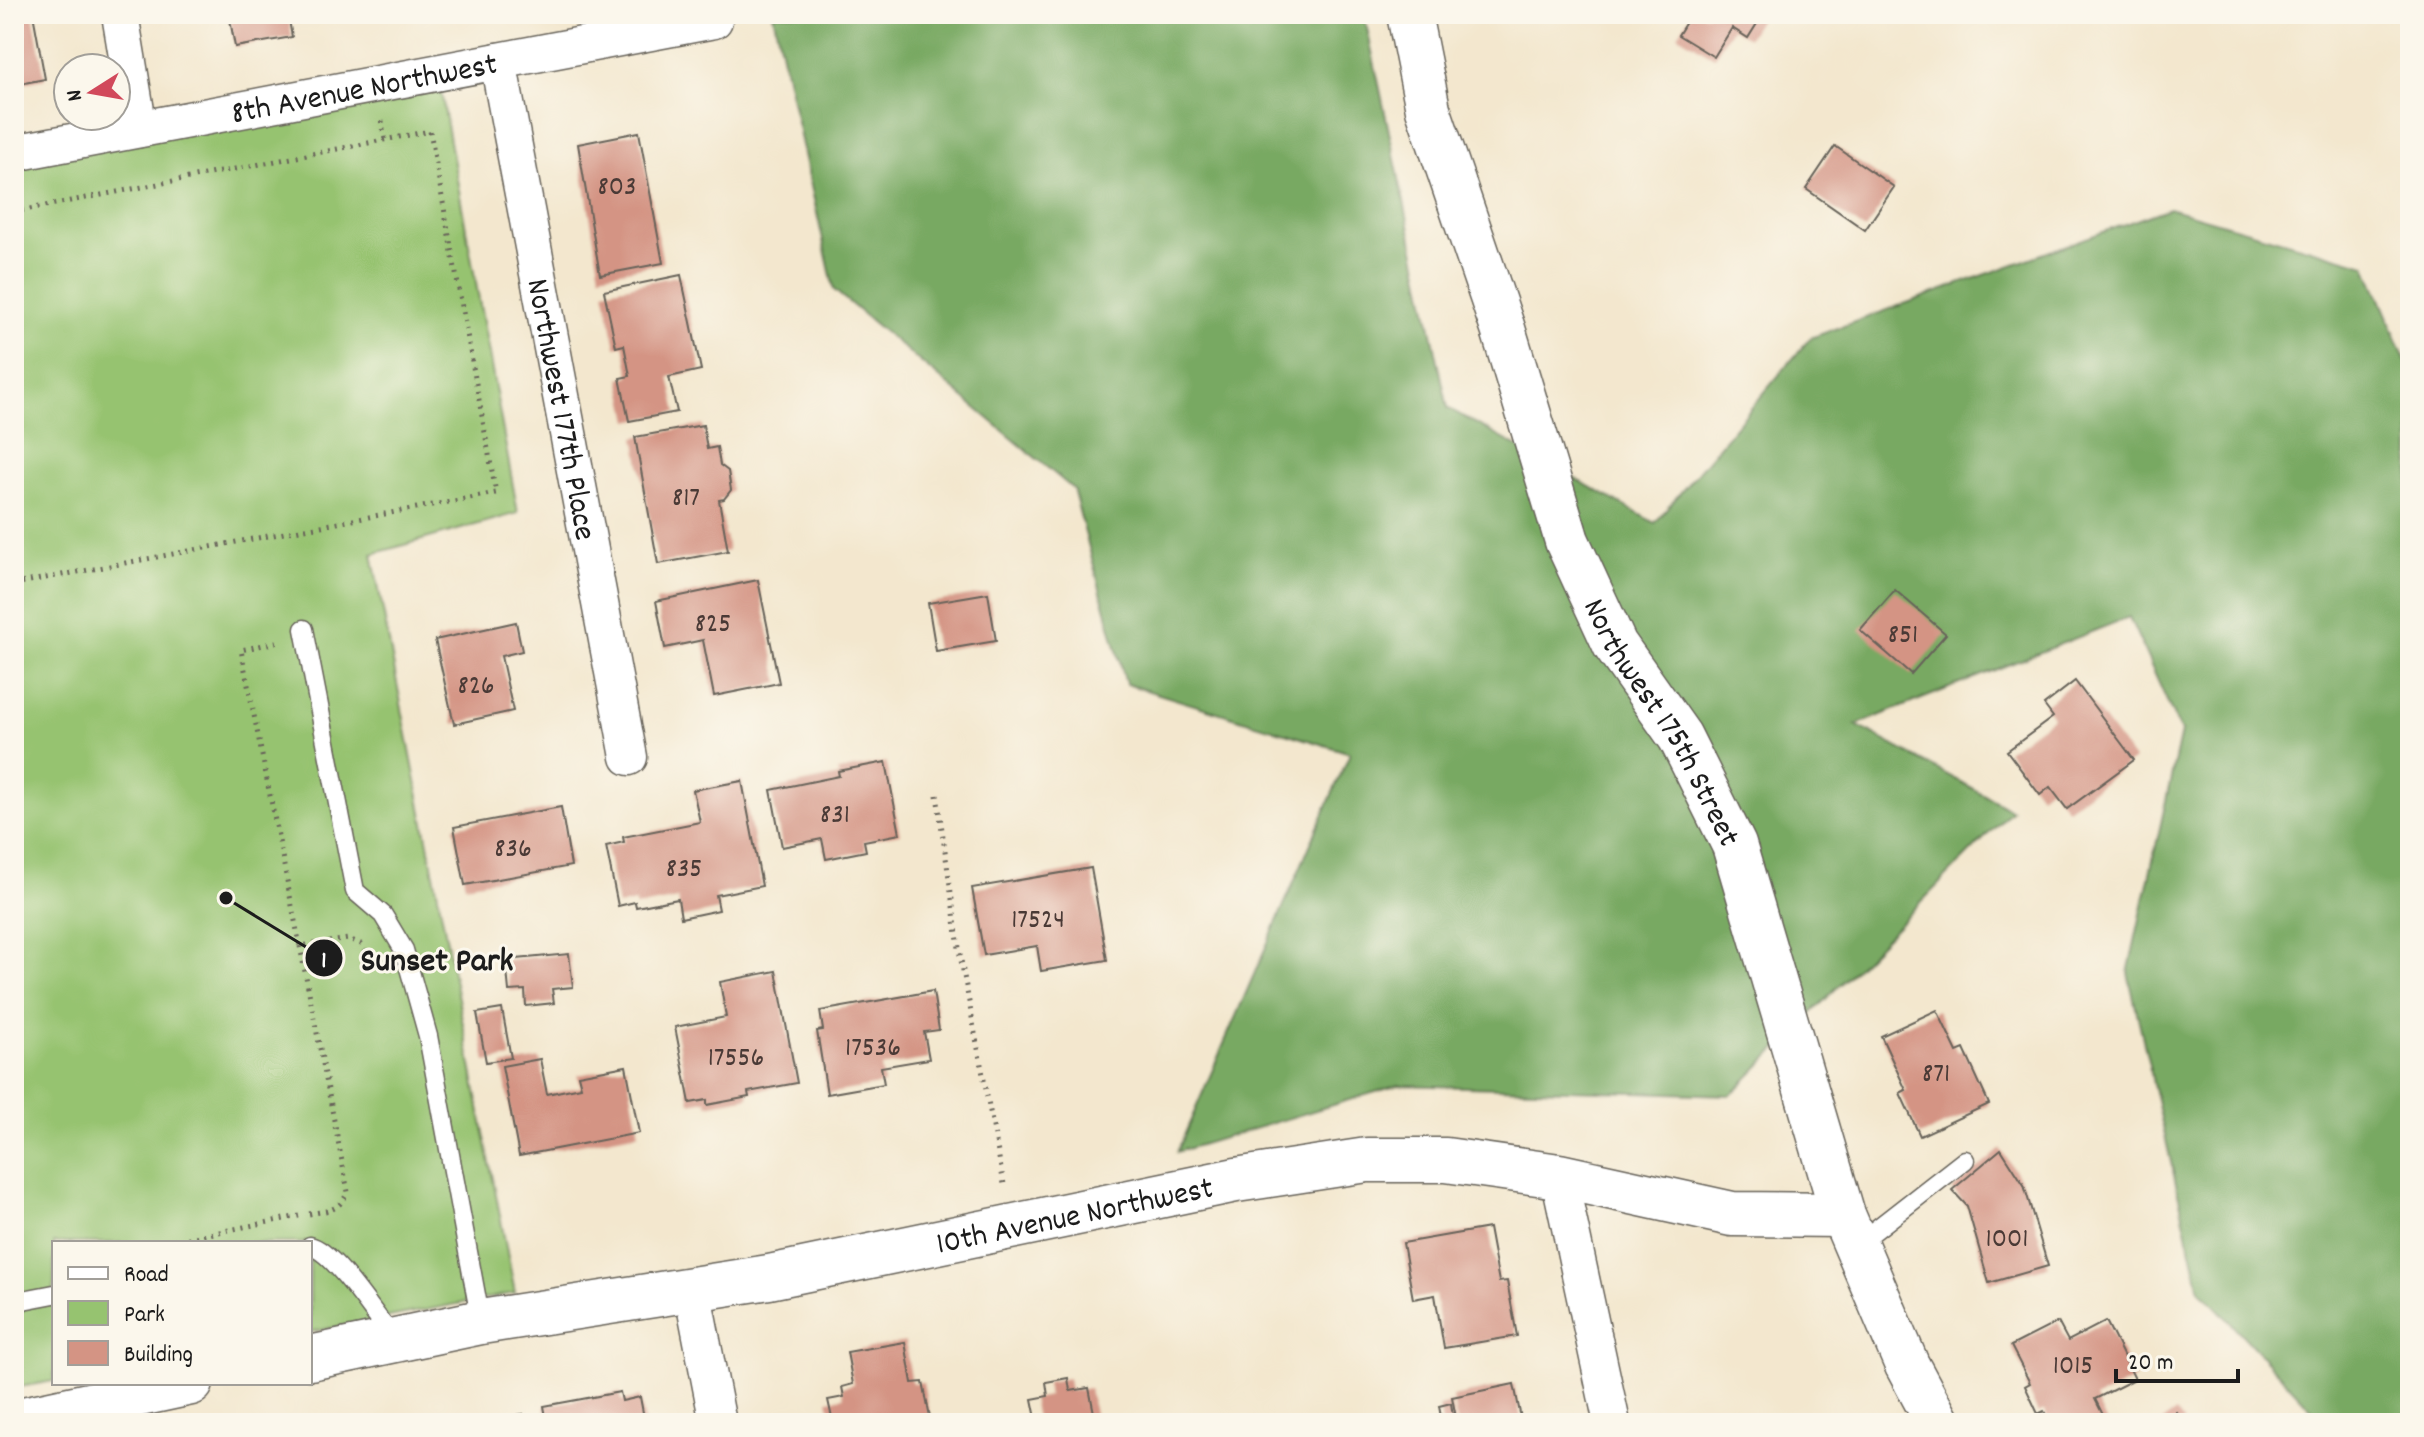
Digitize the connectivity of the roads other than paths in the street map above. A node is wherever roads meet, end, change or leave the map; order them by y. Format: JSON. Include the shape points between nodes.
{"nodes":[{"id":1,"x":120,"y":14,"type":"edge"},
{"id":2,"x":1409,"y":14,"type":"edge"},
{"id":3,"x":714,"y":20,"type":"dead end"},
{"id":4,"x":498,"y":61,"type":"junction"},
{"id":5,"x":139,"y":129,"type":"junction"},
{"id":6,"x":14,"y":153,"type":"edge"},
{"id":7,"x":305,"y":633,"type":"road end"},
{"id":8,"x":629,"y":757,"type":"dead end"},
{"id":9,"x":1965,"y":1160,"type":"dead end"},
{"id":10,"x":1559,"y":1176,"type":"junction"},
{"id":11,"x":1849,"y":1230,"type":"junction"},
{"id":12,"x":312,"y":1246,"type":"edge"},
{"id":13,"x":692,"y":1289,"type":"junction"},
{"id":14,"x":52,"y":1294,"type":"edge"},
{"id":15,"x":14,"y":1308,"type":"edge"},
{"id":16,"x":481,"y":1322,"type":"junction"},
{"id":17,"x":395,"y":1340,"type":"junction"},
{"id":18,"x":312,"y":1358,"type":"edge"},
{"id":19,"x":184,"y":1385,"type":"edge"},
{"id":20,"x":74,"y":1416,"type":"edge"},
{"id":21,"x":14,"y":1421,"type":"edge"},
{"id":22,"x":718,"y":1423,"type":"edge"},
{"id":23,"x":1612,"y":1423,"type":"edge"},
{"id":24,"x":1938,"y":1423,"type":"edge"}],
"edges":[{"from":1,"to":5,"type":"street"},
{"from":2,"to":11,"type":"street","name":"Northwest 175th Street","via":[[1428,109],[1503,329],[1567,541],[1615,645],[1680,737],[1734,845]]},
{"from":3,"to":4,"type":"street","name":"8th Avenue Northwest"},
{"from":4,"to":5,"type":"street","name":"8th Avenue Northwest"},
{"from":4,"to":8,"type":"street","name":"Northwest 177th Place"},
{"from":5,"to":6,"type":"street","name":"8th Avenue Northwest"},
{"from":7,"to":16,"type":"lane","via":[[355,891],[383,915],[404,950],[428,1036]]},
{"from":9,"to":11,"type":"lane"},
{"from":10,"to":11,"type":"street","name":"10th Avenue Northwest","via":[[1732,1214]]},
{"from":10,"to":13,"type":"street","name":"10th Avenue Northwest","via":[[1446,1160],[1367,1160],[1236,1180]]},
{"from":10,"to":23,"type":"street"},
{"from":11,"to":24,"type":"street","name":"Northwest 175th Street"},
{"from":12,"to":17,"type":"lane","via":[[331,1258]]},
{"from":13,"to":16,"type":"street","name":"10th Avenue Northwest"},
{"from":13,"to":22,"type":"street"},
{"from":14,"to":15,"type":"lane","via":[[23,1300]]},
{"from":16,"to":17,"type":"street","name":"10th Avenue Northwest"},
{"from":17,"to":18,"type":"street","name":"10th Avenue Northwest"},
{"from":19,"to":20,"type":"street"},
{"from":20,"to":21,"type":"street"}]}
